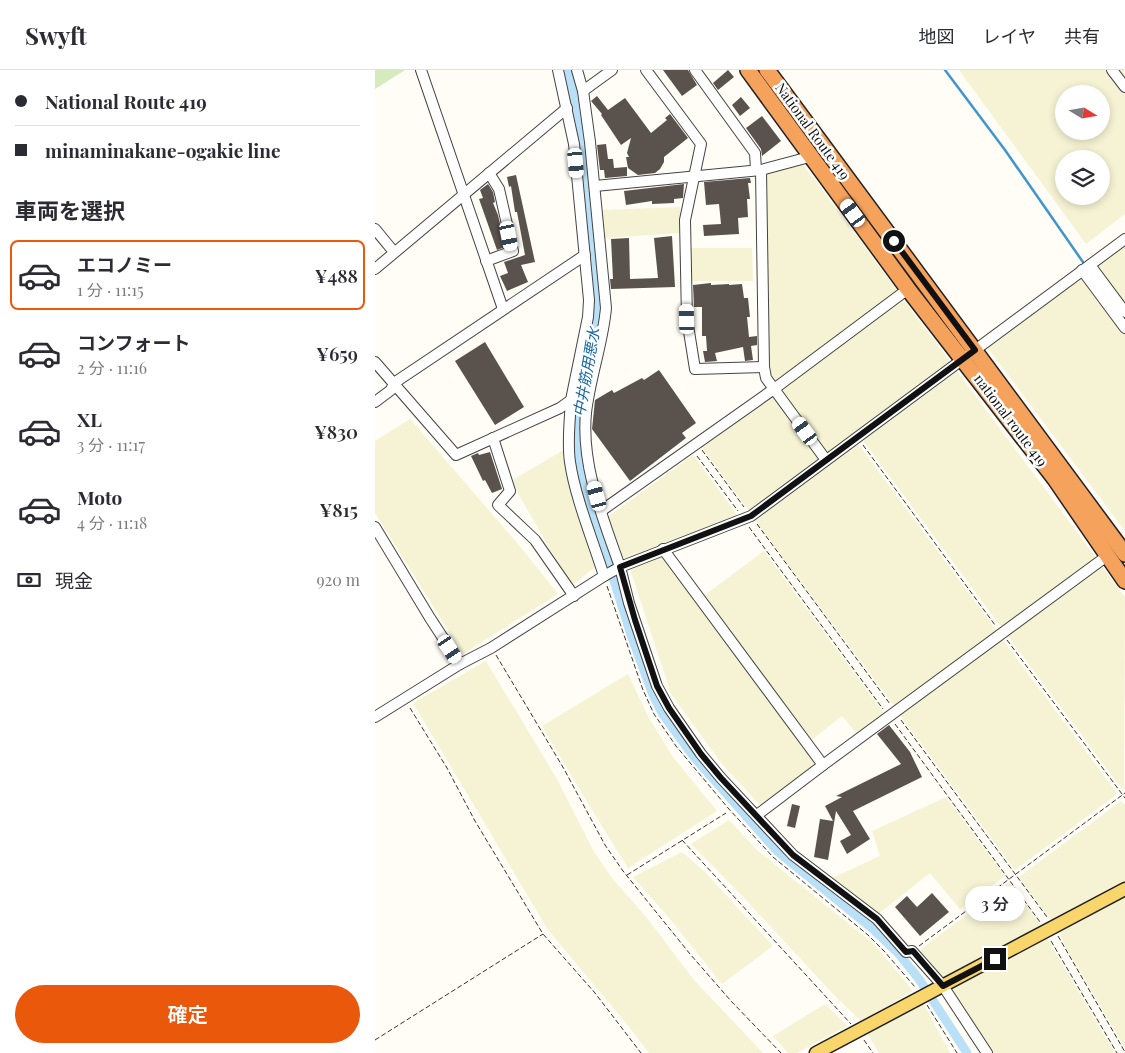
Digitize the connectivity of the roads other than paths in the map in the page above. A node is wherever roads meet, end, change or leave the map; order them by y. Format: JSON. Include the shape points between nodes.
{"nodes":[{"id":1,"x":421,"y":70,"type":"edge"},
{"id":2,"x":558,"y":70,"type":"edge"},
{"id":3,"x":577,"y":70,"type":"edge"},
{"id":4,"x":612,"y":70,"type":"edge"},
{"id":5,"x":646,"y":70,"type":"edge"},
{"id":6,"x":695,"y":70,"type":"edge"},
{"id":7,"x":748,"y":70,"type":"edge"},
{"id":8,"x":767,"y":70,"type":"edge"},
{"id":9,"x":1112,"y":70,"type":"edge"},
{"id":10,"x":1125,"y":87,"type":"edge"},
{"id":11,"x":583,"y":91,"type":"junction"},
{"id":12,"x":567,"y":108,"type":"junction"},
{"id":13,"x":813,"y":156,"type":"junction"},
{"id":14,"x":759,"y":170,"type":"junction"},
{"id":15,"x":489,"y":173,"type":"junction"},
{"id":16,"x":695,"y":176,"type":"junction"},
{"id":17,"x":595,"y":186,"type":"junction"},
{"id":18,"x":463,"y":194,"type":"junction"},
{"id":19,"x":375,"y":229,"type":"edge"},
{"id":20,"x":1125,"y":239,"type":"edge"},
{"id":21,"x":394,"y":252,"type":"junction"},
{"id":22,"x":585,"y":255,"type":"junction"},
{"id":23,"x":486,"y":261,"type":"junction"},
{"id":24,"x":1086,"y":268,"type":"junction"},
{"id":25,"x":375,"y":269,"type":"edge"},
{"id":26,"x":908,"y":288,"type":"junction"},
{"id":27,"x":503,"y":309,"type":"junction"},
{"id":28,"x":1125,"y":312,"type":"edge"},
{"id":29,"x":1125,"y":328,"type":"edge"},
{"id":30,"x":969,"y":354,"type":"junction"},
{"id":31,"x":375,"y":362,"type":"edge"},
{"id":32,"x":764,"y":367,"type":"junction"},
{"id":33,"x":577,"y":372,"type":"junction"},
{"id":34,"x":594,"y":376,"type":"junction"},
{"id":35,"x":394,"y":383,"type":"junction"},
{"id":36,"x":774,"y":389,"type":"junction"},
{"id":37,"x":571,"y":400,"type":"junction"},
{"id":38,"x":375,"y":402,"type":"edge"},
{"id":39,"x":493,"y":438,"type":"junction"},
{"id":40,"x":826,"y":460,"type":"junction"},
{"id":41,"x":601,"y":511,"type":"junction"},
{"id":42,"x":375,"y":527,"type":"edge"},
{"id":43,"x":663,"y":549,"type":"junction"},
{"id":44,"x":1119,"y":550,"type":"edge"},
{"id":45,"x":620,"y":567,"type":"junction"},
{"id":46,"x":603,"y":576,"type":"junction"},
{"id":47,"x":1125,"y":581,"type":"edge"},
{"id":48,"x":574,"y":596,"type":"junction"},
{"id":49,"x":460,"y":664,"type":"junction"},
{"id":50,"x":375,"y":717,"type":"edge"},
{"id":51,"x":823,"y":765,"type":"junction"},
{"id":52,"x":757,"y":815,"type":"junction"},
{"id":53,"x":1125,"y":889,"type":"edge"},
{"id":54,"x":940,"y":987,"type":"junction"},
{"id":55,"x":816,"y":1053,"type":"edge"},
{"id":56,"x":987,"y":1053,"type":"edge"}],
"edges":[{"from":1,"to":18,"type":"street"},
{"from":2,"to":12,"type":"street"},
{"from":3,"to":11,"type":"street"},
{"from":4,"to":11,"type":"street"},
{"from":5,"to":16,"type":"street","via":[[701,144]]},
{"from":6,"to":14,"type":"street","via":[[755,153]]},
{"from":7,"to":13,"type":"highway","name":"national route 419"},
{"from":8,"to":30,"type":"highway","name":"National Route 419"},
{"from":9,"to":10,"type":"street"},
{"from":11,"to":17,"type":"street"},
{"from":12,"to":15,"type":"street"},
{"from":12,"to":22,"type":"street","via":[[574,144]]},
{"from":13,"to":14,"type":"street"},
{"from":13,"to":26,"type":"highway","name":"national route 419"},
{"from":14,"to":16,"type":"street"},
{"from":14,"to":32,"type":"street"},
{"from":15,"to":18,"type":"street"},
{"from":15,"to":23,"type":"street","via":[[499,189],[513,251]]},
{"from":16,"to":17,"type":"street"},
{"from":16,"to":32,"type":"street","via":[[685,220],[687,319],[695,368]]},
{"from":17,"to":34,"type":"street","via":[[607,308]]},
{"from":18,"to":21,"type":"street"},
{"from":18,"to":23,"type":"street"},
{"from":19,"to":21,"type":"street"},
{"from":20,"to":24,"type":"street"},
{"from":21,"to":25,"type":"street"},
{"from":22,"to":27,"type":"street"},
{"from":22,"to":33,"type":"street","via":[[588,317]]},
{"from":23,"to":27,"type":"street"},
{"from":24,"to":28,"type":"street"},
{"from":24,"to":29,"type":"street"},
{"from":24,"to":30,"type":"street"},
{"from":26,"to":30,"type":"highway","name":"national route 419"},
{"from":26,"to":36,"type":"street"},
{"from":27,"to":35,"type":"street"},
{"from":30,"to":40,"type":"street"},
{"from":30,"to":44,"type":"highway","name":"National Route 419"},
{"from":31,"to":35,"type":"street"},
{"from":32,"to":36,"type":"street","via":[[766,378]]},
{"from":33,"to":34,"type":"street"},
{"from":33,"to":37,"type":"street"},
{"from":34,"to":41,"type":"street","via":[[586,411],[585,442]]},
{"from":35,"to":38,"type":"street","via":[[391,390]]},
{"from":35,"to":39,"type":"street","via":[[456,455]]},
{"from":36,"to":40,"type":"street"},
{"from":36,"to":41,"type":"street"},
{"from":37,"to":39,"type":"street"},
{"from":37,"to":46,"type":"street","via":[[570,462]]},
{"from":39,"to":48,"type":"street","via":[[509,492],[498,505],[535,540]]},
{"from":40,"to":43,"type":"street","via":[[747,518]]},
{"from":41,"to":45,"type":"street"},
{"from":42,"to":49,"type":"street"},
{"from":43,"to":45,"type":"street"},
{"from":43,"to":51,"type":"street"},
{"from":44,"to":47,"type":"highway"},
{"from":44,"to":51,"type":"street"},
{"from":45,"to":46,"type":"street"},
{"from":45,"to":52,"type":"street","via":[[646,655],[669,708],[701,754]]},
{"from":46,"to":48,"type":"street"},
{"from":48,"to":49,"type":"street"},
{"from":49,"to":50,"type":"street"},
{"from":51,"to":52,"type":"street"},
{"from":52,"to":54,"type":"street","via":[[793,855],[877,919],[906,952],[913,951]]},
{"from":53,"to":54,"type":"main road"},
{"from":54,"to":55,"type":"main road"},
{"from":54,"to":56,"type":"street"}]}
